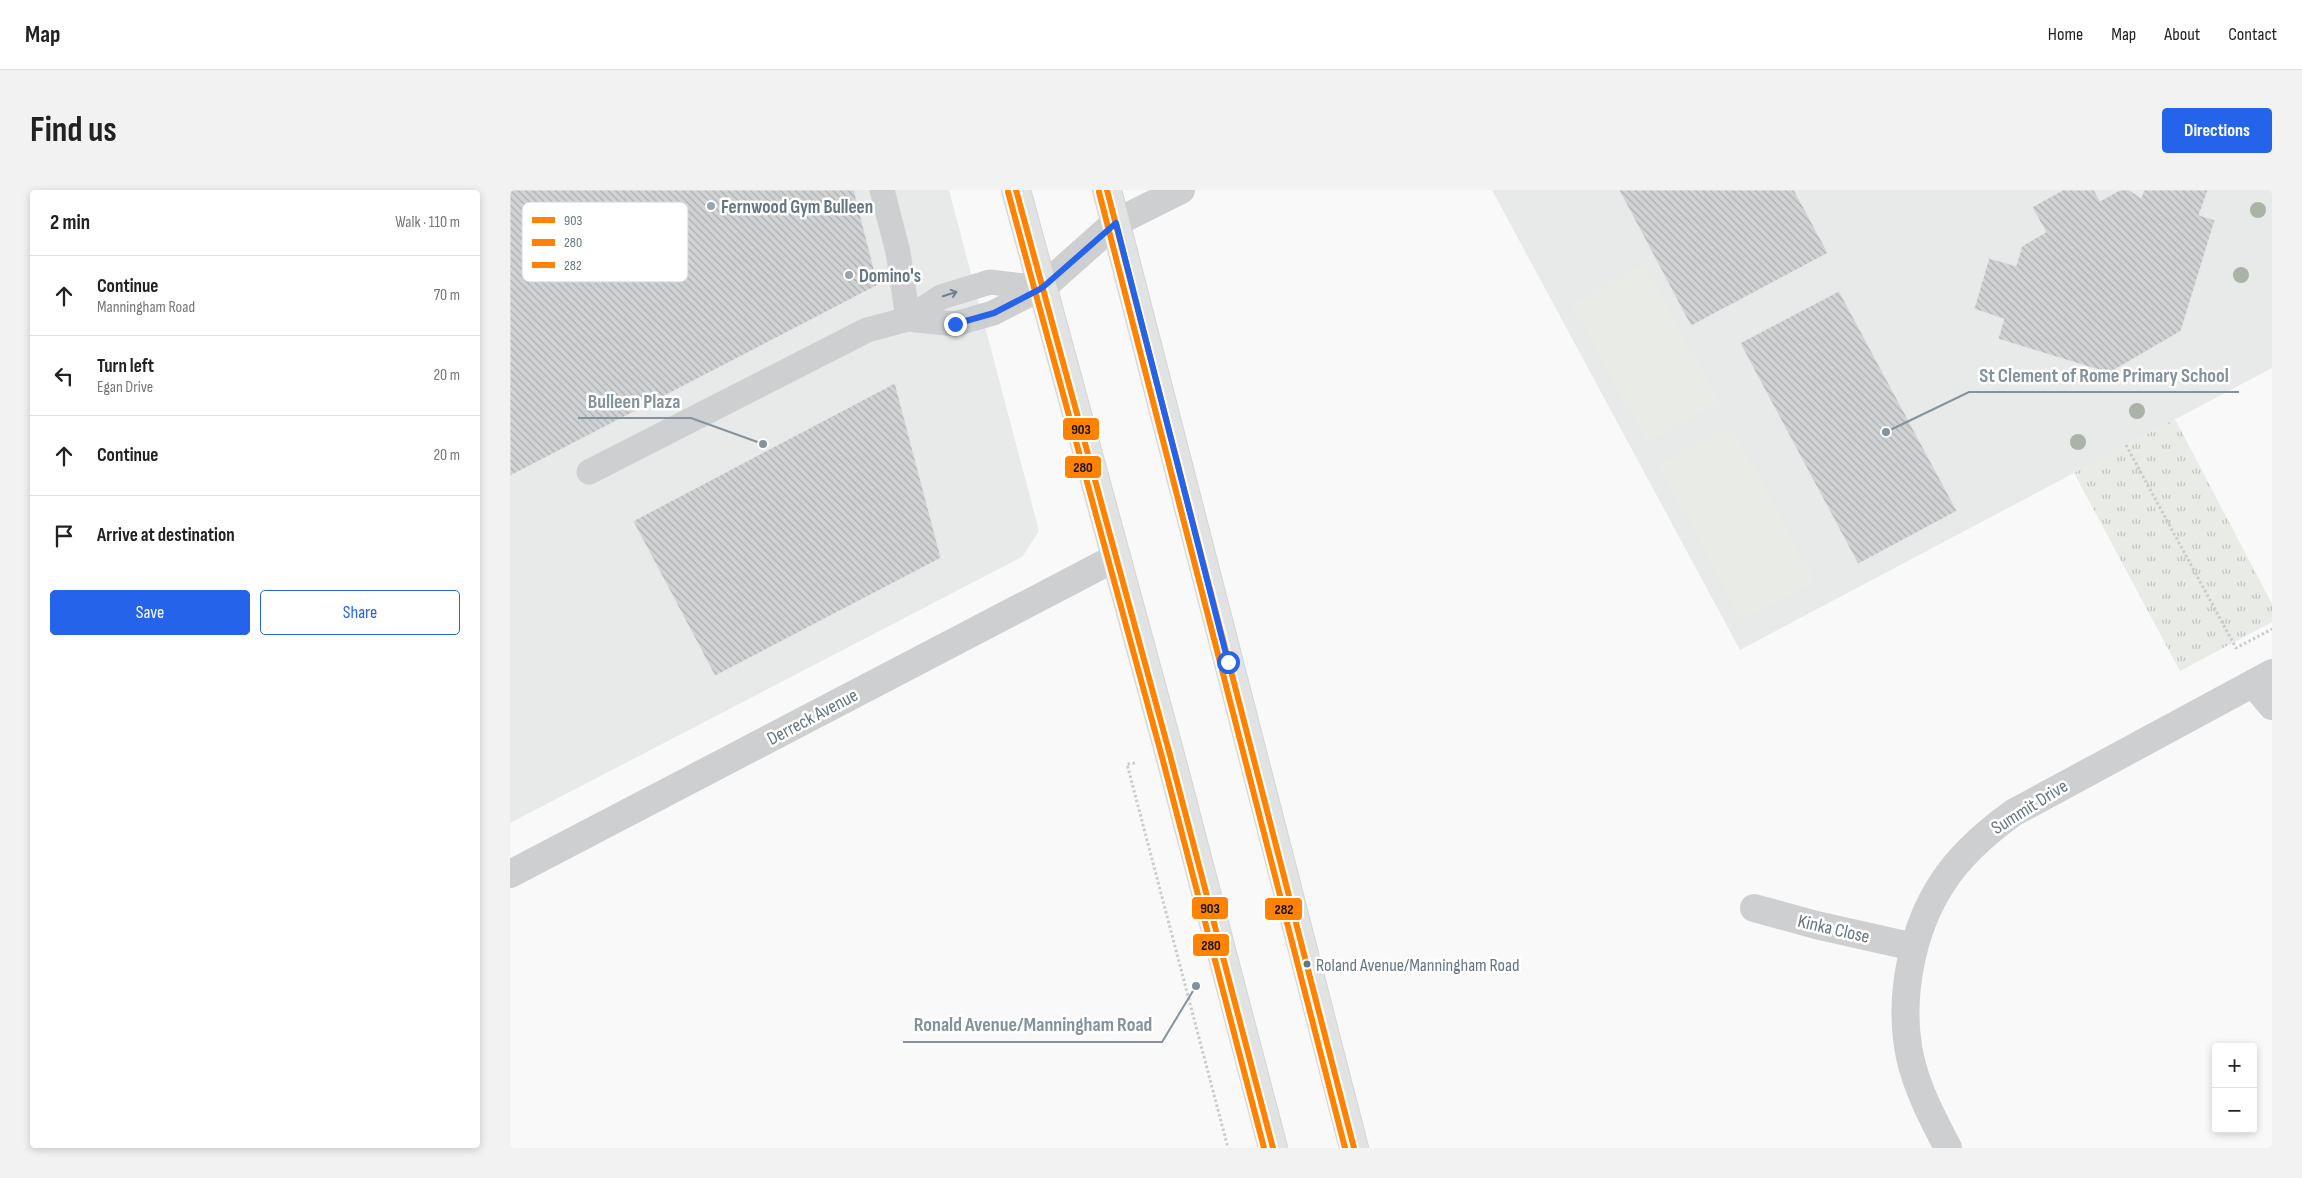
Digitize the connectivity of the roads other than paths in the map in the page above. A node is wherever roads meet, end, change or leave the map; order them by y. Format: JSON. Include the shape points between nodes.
{"nodes":[{"id":1,"x":882,"y":190,"type":"edge"},
{"id":2,"x":1016,"y":190,"type":"edge"},
{"id":3,"x":1107,"y":190,"type":"edge"},
{"id":4,"x":1181,"y":190,"type":"edge"},
{"id":5,"x":1116,"y":223,"type":"junction"},
{"id":6,"x":1042,"y":288,"type":"junction"},
{"id":7,"x":908,"y":320,"type":"junction"},
{"id":8,"x":589,"y":472,"type":"dead end"},
{"id":9,"x":1115,"y":558,"type":"junction"},
{"id":10,"x":2262,"y":678,"type":"edge"},
{"id":11,"x":2272,"y":706,"type":"edge"},
{"id":12,"x":510,"y":874,"type":"edge"},
{"id":13,"x":1754,"y":908,"type":"dead end"},
{"id":14,"x":1914,"y":947,"type":"junction"},
{"id":15,"x":1273,"y":1148,"type":"edge"},
{"id":16,"x":1354,"y":1148,"type":"edge"},
{"id":17,"x":1948,"y":1148,"type":"edge"}],
"edges":[{"from":1,"to":7,"type":"lane","via":[[898,252]]},
{"from":2,"to":6,"type":"main road"},
{"from":3,"to":5,"type":"main road"},
{"from":4,"to":5,"type":"street"},
{"from":5,"to":6,"type":"street"},
{"from":5,"to":16,"type":"main road"},
{"from":6,"to":7,"type":"lane","via":[[994,313],[955,324]]},
{"from":6,"to":9,"type":"main road"},
{"from":7,"to":8,"type":"lane","via":[[867,330]]},
{"from":9,"to":12,"type":"street","name":"Derreck Avenue"},
{"from":9,"to":15,"type":"main road"},
{"from":10,"to":11,"type":"street"},
{"from":10,"to":14,"type":"street","name":"Summit Drive","via":[[2012,812],[1987,832],[1943,882]]},
{"from":13,"to":14,"type":"street","name":"Kinka Close"},
{"from":14,"to":17,"type":"street","name":"Summit Drive","via":[[1907,995],[1910,1056],[1917,1081]]}]}
